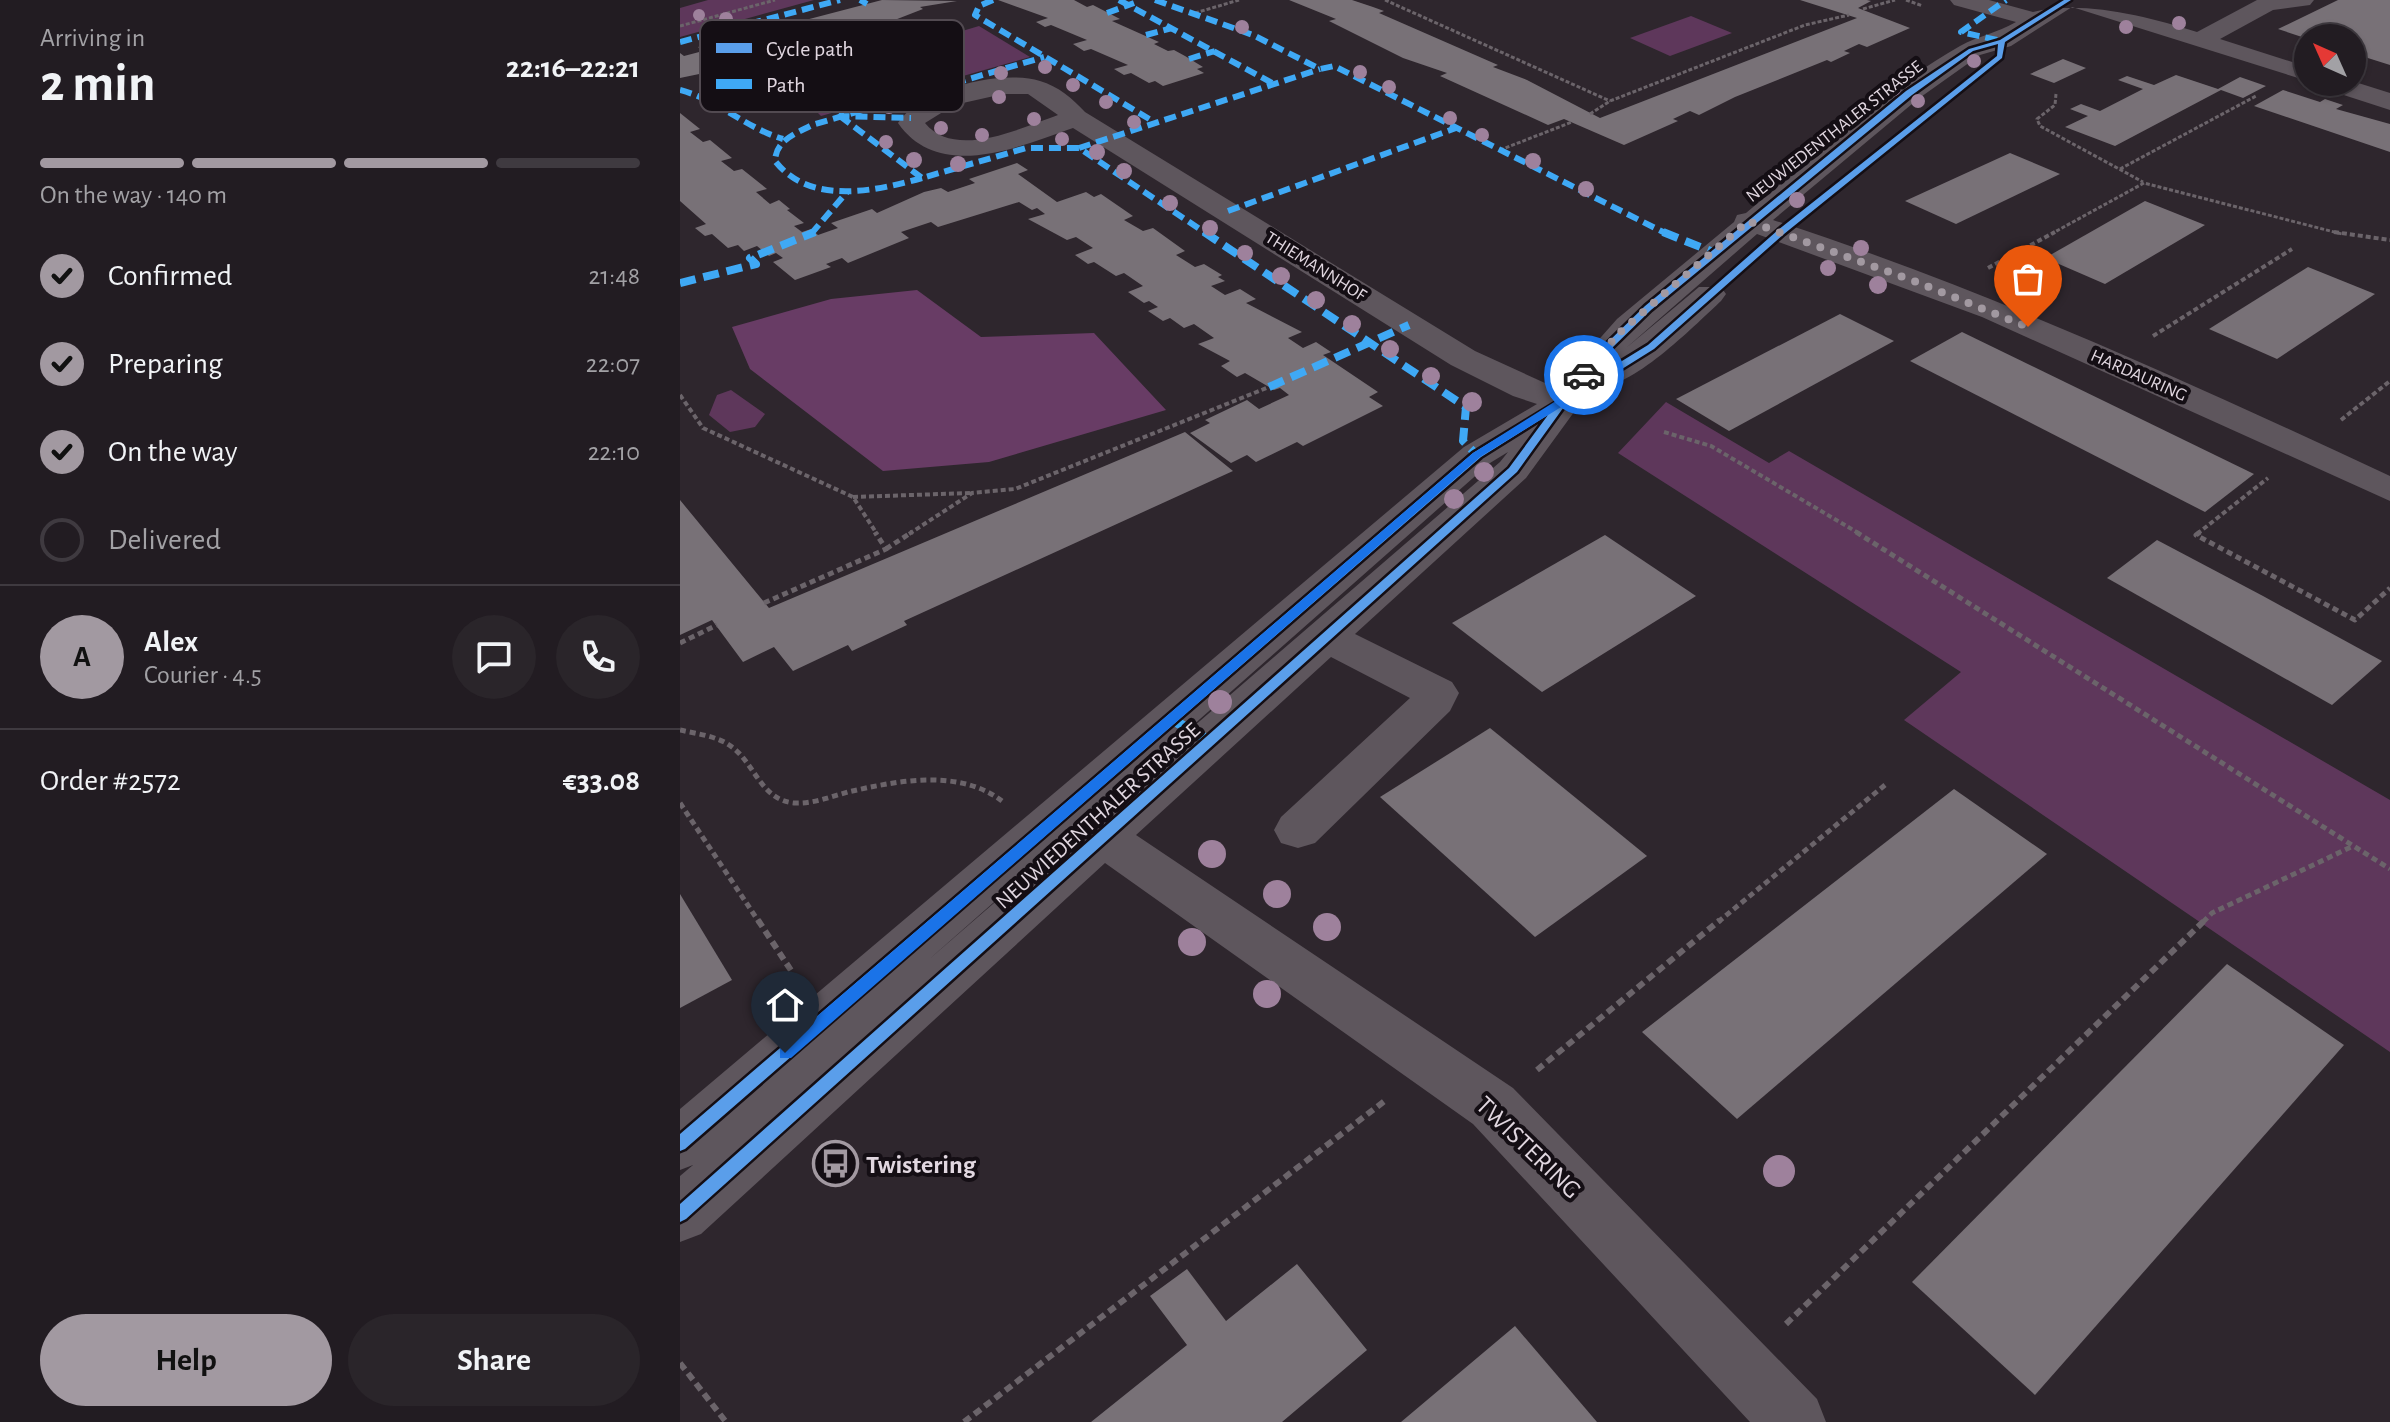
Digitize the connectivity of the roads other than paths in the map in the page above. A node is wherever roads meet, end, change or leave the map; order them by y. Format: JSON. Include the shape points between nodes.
{"nodes":[{"id":1,"x":1962,"y":0,"type":"edge"},
{"id":2,"x":2071,"y":0,"type":"edge"},
{"id":3,"x":2302,"y":0,"type":"edge"},
{"id":4,"x":2261,"y":2,"type":"edge"},
{"id":5,"x":2036,"y":20,"type":"junction"},
{"id":6,"x":2288,"y":39,"type":"dead end"},
{"id":7,"x":2199,"y":40,"type":"junction"},
{"id":8,"x":2002,"y":41,"type":"junction"},
{"id":9,"x":2254,"y":58,"type":"junction"},
{"id":10,"x":2294,"y":71,"type":"edge"},
{"id":11,"x":2366,"y":94,"type":"edge"},
{"id":12,"x":964,"y":96,"type":"edge"},
{"id":13,"x":2390,"y":102,"type":"edge"},
{"id":14,"x":917,"y":112,"type":"edge"},
{"id":15,"x":1076,"y":118,"type":"junction"},
{"id":16,"x":1748,"y":221,"type":"junction"},
{"id":17,"x":1781,"y":232,"type":"junction"},
{"id":18,"x":1562,"y":401,"type":"junction"},
{"id":19,"x":2390,"y":490,"type":"edge"},
{"id":20,"x":1326,"y":637,"type":"junction"},
{"id":21,"x":1068,"y":828,"type":"junction"},
{"id":22,"x":1298,"y":830,"type":"dead end"},
{"id":23,"x":680,"y":1144,"type":"edge"},
{"id":24,"x":680,"y":1214,"type":"edge"},
{"id":25,"x":1794,"y":1422,"type":"edge"}],
"edges":[{"from":1,"to":5,"type":"street"},
{"from":2,"to":5,"type":"street","name":"NEUWIEDENTHALER STRASSE"},
{"from":2,"to":7,"type":"street"},
{"from":3,"to":4,"type":"street"},
{"from":4,"to":7,"type":"street"},
{"from":5,"to":8,"type":"street","name":"NEUWIEDENTHALER STRASSE"},
{"from":6,"to":9,"type":"street"},
{"from":7,"to":9,"type":"street"},
{"from":8,"to":16,"type":"street","name":"NEUWIEDENTHALER STRASSE","via":[[1971,50],[1909,93]]},
{"from":8,"to":17,"type":"street","name":"NEUWIEDENTHALER STRASSE","via":[[2000,57]]},
{"from":9,"to":10,"type":"street"},
{"from":11,"to":13,"type":"street"},
{"from":12,"to":15,"type":"street","name":"THIEMANNHOF","via":[[1007,84],[1042,90]]},
{"from":14,"to":15,"type":"street","name":"THIEMANNHOF","via":[[911,123],[915,132],[955,149]]},
{"from":15,"to":18,"type":"street","name":"THIEMANNHOF","via":[[1463,358]]},
{"from":16,"to":17,"type":"street","name":"HARDAURING"},
{"from":16,"to":18,"type":"street","name":"NEUWIEDENTHALER STRASSE","via":[[1618,334]]},
{"from":17,"to":18,"type":"street","name":"NEUWIEDENTHALER STRASSE","via":[[1651,347]]},
{"from":17,"to":19,"type":"street","name":"HARDAURING","via":[[2112,362]]},
{"from":18,"to":20,"type":"street","name":"NEUWIEDENTHALER STRASSE","via":[[1513,470]]},
{"from":18,"to":21,"type":"street","name":"NEUWIEDENTHALER STRASSE","via":[[1477,455]]},
{"from":20,"to":21,"type":"street","name":"NEUWIEDENTHALER STRASSE"},
{"from":20,"to":22,"type":"street","via":[[1437,693]]},
{"from":21,"to":23,"type":"street","name":"NEUWIEDENTHALER STRASSE","via":[[828,1017]]},
{"from":21,"to":24,"type":"street","name":"NEUWIEDENTHALER STRASSE"},
{"from":21,"to":25,"type":"street","name":"TWISTERING","via":[[1493,1106]]}]}
